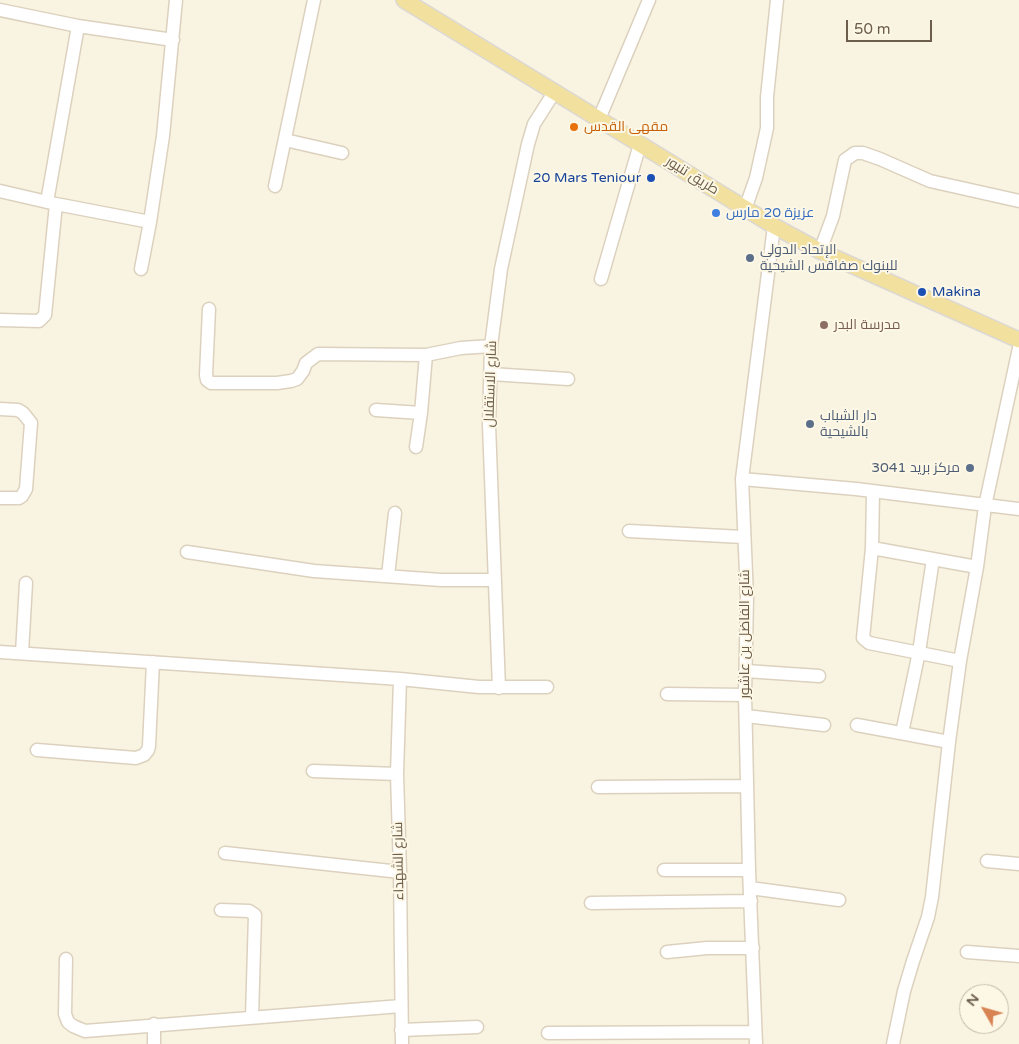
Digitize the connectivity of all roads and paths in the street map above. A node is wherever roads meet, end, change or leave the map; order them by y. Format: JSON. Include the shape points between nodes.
{"nodes":[{"id":1,"x":176,"y":0,"type":"edge"},
{"id":2,"x":314,"y":0,"type":"edge"},
{"id":3,"x":404,"y":0,"type":"edge"},
{"id":4,"x":649,"y":0,"type":"edge"},
{"id":5,"x":777,"y":0,"type":"edge"},
{"id":6,"x":0,"y":10,"type":"edge"},
{"id":7,"x":78,"y":26,"type":"junction"},
{"id":8,"x":173,"y":40,"type":"junction"},
{"id":9,"x":555,"y":91,"type":"junction"},
{"id":10,"x":599,"y":119,"type":"junction"},
{"id":11,"x":285,"y":140,"type":"junction"},
{"id":12,"x":640,"y":144,"type":"junction"},
{"id":13,"x":342,"y":153,"type":"dead end"},
{"id":14,"x":275,"y":186,"type":"dead end"},
{"id":15,"x":0,"y":191,"type":"edge"},
{"id":16,"x":1019,"y":201,"type":"edge"},
{"id":17,"x":51,"y":203,"type":"junction"},
{"id":18,"x":745,"y":209,"type":"junction"},
{"id":19,"x":150,"y":222,"type":"junction"},
{"id":20,"x":774,"y":226,"type":"junction"},
{"id":21,"x":820,"y":251,"type":"junction"},
{"id":22,"x":141,"y":269,"type":"dead end"},
{"id":23,"x":601,"y":278,"type":"dead end"},
{"id":24,"x":210,"y":309,"type":"dead end"},
{"id":25,"x":0,"y":320,"type":"edge"},
{"id":26,"x":1019,"y":340,"type":"edge"},
{"id":27,"x":491,"y":346,"type":"junction"},
{"id":28,"x":1019,"y":348,"type":"edge"},
{"id":29,"x":426,"y":355,"type":"junction"},
{"id":30,"x":491,"y":374,"type":"junction"},
{"id":31,"x":568,"y":379,"type":"dead end"},
{"id":32,"x":0,"y":409,"type":"edge"},
{"id":33,"x":376,"y":410,"type":"dead end"},
{"id":34,"x":421,"y":413,"type":"junction"},
{"id":35,"x":416,"y":447,"type":"dead end"},
{"id":36,"x":742,"y":479,"type":"junction"},
{"id":37,"x":873,"y":492,"type":"junction"},
{"id":38,"x":0,"y":498,"type":"edge"},
{"id":39,"x":985,"y":506,"type":"junction"},
{"id":40,"x":1019,"y":509,"type":"edge"},
{"id":41,"x":395,"y":513,"type":"dead end"},
{"id":42,"x":629,"y":531,"type":"dead end"},
{"id":43,"x":743,"y":538,"type":"junction"},
{"id":44,"x":872,"y":548,"type":"junction"},
{"id":45,"x":187,"y":552,"type":"dead end"},
{"id":46,"x":933,"y":559,"type":"junction"},
{"id":47,"x":977,"y":568,"type":"junction"},
{"id":48,"x":388,"y":576,"type":"junction"},
{"id":49,"x":495,"y":580,"type":"junction"},
{"id":50,"x":26,"y":583,"type":"dead end"},
{"id":51,"x":0,"y":652,"type":"edge"},
{"id":52,"x":919,"y":652,"type":"junction"},
{"id":53,"x":22,"y":653,"type":"junction"},
{"id":54,"x":960,"y":661,"type":"junction"},
{"id":55,"x":153,"y":662,"type":"junction"},
{"id":56,"x":746,"y":671,"type":"junction"},
{"id":57,"x":819,"y":676,"type":"dead end"},
{"id":58,"x":400,"y":679,"type":"junction"},
{"id":59,"x":547,"y":687,"type":"dead end"},
{"id":60,"x":499,"y":688,"type":"junction"},
{"id":61,"x":667,"y":694,"type":"dead end"},
{"id":62,"x":745,"y":695,"type":"junction"},
{"id":63,"x":746,"y":716,"type":"junction"},
{"id":64,"x":824,"y":725,"type":"dead end"},
{"id":65,"x":857,"y":725,"type":"dead end"},
{"id":66,"x":902,"y":733,"type":"junction"},
{"id":67,"x":949,"y":742,"type":"junction"},
{"id":68,"x":37,"y":750,"type":"dead end"},
{"id":69,"x":313,"y":771,"type":"dead end"},
{"id":70,"x":397,"y":774,"type":"junction"},
{"id":71,"x":598,"y":786,"type":"dead end"},
{"id":72,"x":746,"y":786,"type":"junction"},
{"id":73,"x":225,"y":853,"type":"dead end"},
{"id":74,"x":987,"y":861,"type":"dead end"},
{"id":75,"x":1019,"y":864,"type":"edge"},
{"id":76,"x":664,"y":870,"type":"dead end"},
{"id":77,"x":749,"y":870,"type":"junction"},
{"id":78,"x":400,"y":872,"type":"junction"},
{"id":79,"x":750,"y":888,"type":"junction"},
{"id":80,"x":839,"y":900,"type":"dead end"},
{"id":81,"x":751,"y":901,"type":"junction"},
{"id":82,"x":591,"y":903,"type":"dead end"},
{"id":83,"x":221,"y":910,"type":"dead end"},
{"id":84,"x":752,"y":948,"type":"junction"},
{"id":85,"x":667,"y":952,"type":"dead end"},
{"id":86,"x":967,"y":952,"type":"dead end"},
{"id":87,"x":1019,"y":956,"type":"edge"},
{"id":88,"x":66,"y":959,"type":"dead end"},
{"id":89,"x":401,"y":1006,"type":"junction"},
{"id":90,"x":252,"y":1018,"type":"junction"},
{"id":91,"x":154,"y":1024,"type":"junction"},
{"id":92,"x":477,"y":1027,"type":"dead end"},
{"id":93,"x":401,"y":1030,"type":"junction"},
{"id":94,"x":548,"y":1033,"type":"dead end"},
{"id":95,"x":756,"y":1038,"type":"edge"},
{"id":96,"x":154,"y":1044,"type":"edge"},
{"id":97,"x":402,"y":1044,"type":"edge"},
{"id":98,"x":892,"y":1044,"type":"edge"}],
"edges":[{"from":1,"to":8,"type":"street"},
{"from":2,"to":11,"type":"street"},
{"from":3,"to":9,"type":"main road","name":"طريق تنيور"},
{"from":4,"to":10,"type":"street"},
{"from":5,"to":18,"type":"street","via":[[767,128]]},
{"from":6,"to":7,"type":"street"},
{"from":7,"to":8,"type":"street"},
{"from":7,"to":17,"type":"street"},
{"from":8,"to":19,"type":"street"},
{"from":9,"to":10,"type":"main road","name":"طريق تنيور"},
{"from":9,"to":27,"type":"street","name":"شارع الاستقلال","via":[[534,124],[528,144],[501,269]]},
{"from":10,"to":12,"type":"main road","name":"طريق تنيور"},
{"from":11,"to":13,"type":"street"},
{"from":11,"to":14,"type":"street"},
{"from":12,"to":18,"type":"main road","name":"طريق تنيور"},
{"from":12,"to":23,"type":"street"},
{"from":15,"to":17,"type":"street"},
{"from":16,"to":21,"type":"street","via":[[930,181],[880,159],[855,153],[845,160],[833,216]]},
{"from":17,"to":19,"type":"street"},
{"from":17,"to":25,"type":"street","via":[[45,315],[39,321]]},
{"from":18,"to":20,"type":"main road","name":"طريق تنيور"},
{"from":19,"to":22,"type":"street"},
{"from":20,"to":21,"type":"main road","name":"طريق تنيور"},
{"from":20,"to":36,"type":"street","name":"شارع الفاضل بن عاشور"},
{"from":21,"to":26,"type":"main road","name":"طريق تنيور"},
{"from":24,"to":29,"type":"street","via":[[206,375],[211,383],[291,381],[297,379],[306,363],[318,354]]},
{"from":27,"to":29,"type":"street"},
{"from":27,"to":30,"type":"street","name":"شارع الاستقلال"},
{"from":28,"to":39,"type":"street"},
{"from":29,"to":34,"type":"street"},
{"from":30,"to":31,"type":"street"},
{"from":30,"to":49,"type":"street","name":"شارع الاستقلال","via":[[489,425]]},
{"from":32,"to":38,"type":"street","via":[[18,410],[31,423],[26,489],[18,498]]},
{"from":33,"to":34,"type":"street"},
{"from":34,"to":35,"type":"street"},
{"from":36,"to":37,"type":"street"},
{"from":36,"to":43,"type":"street","name":"شارع الفاضل بن عاشور"},
{"from":37,"to":39,"type":"street"},
{"from":37,"to":44,"type":"street"},
{"from":39,"to":40,"type":"street"},
{"from":39,"to":47,"type":"street"},
{"from":41,"to":48,"type":"street"},
{"from":42,"to":43,"type":"street"},
{"from":43,"to":56,"type":"street","name":"شارع الفاضل بن عاشور","via":[[747,597]]},
{"from":44,"to":46,"type":"street"},
{"from":44,"to":52,"type":"street","via":[[863,638]]},
{"from":45,"to":48,"type":"street","via":[[314,570]]},
{"from":46,"to":47,"type":"street"},
{"from":46,"to":52,"type":"street"},
{"from":47,"to":54,"type":"street"},
{"from":48,"to":49,"type":"street"},
{"from":49,"to":60,"type":"street","name":"شارع الاستقلال"},
{"from":50,"to":53,"type":"street"},
{"from":51,"to":53,"type":"street"},
{"from":52,"to":54,"type":"street"},
{"from":52,"to":66,"type":"street"},
{"from":53,"to":55,"type":"street"},
{"from":54,"to":67,"type":"street"},
{"from":55,"to":58,"type":"street"},
{"from":55,"to":68,"type":"street","via":[[149,746],[144,755],[136,758]]},
{"from":56,"to":57,"type":"street"},
{"from":56,"to":62,"type":"street","name":"شارع الفاضل بن عاشور"},
{"from":58,"to":60,"type":"street"},
{"from":58,"to":70,"type":"street","name":"شارع الشهداء"},
{"from":59,"to":60,"type":"street"},
{"from":61,"to":62,"type":"street"},
{"from":62,"to":63,"type":"street","name":"شارع الفاضل بن عاشور"},
{"from":63,"to":64,"type":"street"},
{"from":63,"to":72,"type":"street","name":"شارع الفاضل بن عاشور"},
{"from":65,"to":66,"type":"street"},
{"from":66,"to":67,"type":"street"},
{"from":67,"to":98,"type":"street","via":[[932,897]]},
{"from":69,"to":70,"type":"street"},
{"from":70,"to":78,"type":"street","name":"شارع الشهداء"},
{"from":71,"to":72,"type":"street"},
{"from":72,"to":77,"type":"street","name":"شارع الفاضل بن عاشور"},
{"from":73,"to":78,"type":"street"},
{"from":74,"to":75,"type":"street"},
{"from":76,"to":77,"type":"street"},
{"from":77,"to":79,"type":"street","name":"شارع الفاضل بن عاشور"},
{"from":78,"to":89,"type":"street","name":"شارع الشهداء"},
{"from":79,"to":80,"type":"street"},
{"from":79,"to":81,"type":"street","name":"شارع الفاضل بن عاشور"},
{"from":81,"to":82,"type":"street"},
{"from":81,"to":84,"type":"street","name":"شارع الفاضل بن عاشور"},
{"from":83,"to":90,"type":"street","via":[[249,911],[255,915]]},
{"from":84,"to":85,"type":"street"},
{"from":84,"to":95,"type":"street","name":"شارع الفاضل بن عاشور"},
{"from":86,"to":87,"type":"street"},
{"from":88,"to":91,"type":"street","via":[[65,1014],[73,1026],[85,1031]]},
{"from":89,"to":90,"type":"street"},
{"from":89,"to":93,"type":"street","name":"شارع الشهداء"},
{"from":90,"to":91,"type":"street"},
{"from":91,"to":96,"type":"street"},
{"from":92,"to":93,"type":"street"},
{"from":93,"to":97,"type":"street","name":"شارع الشهداء"},
{"from":94,"to":95,"type":"street"}]}
